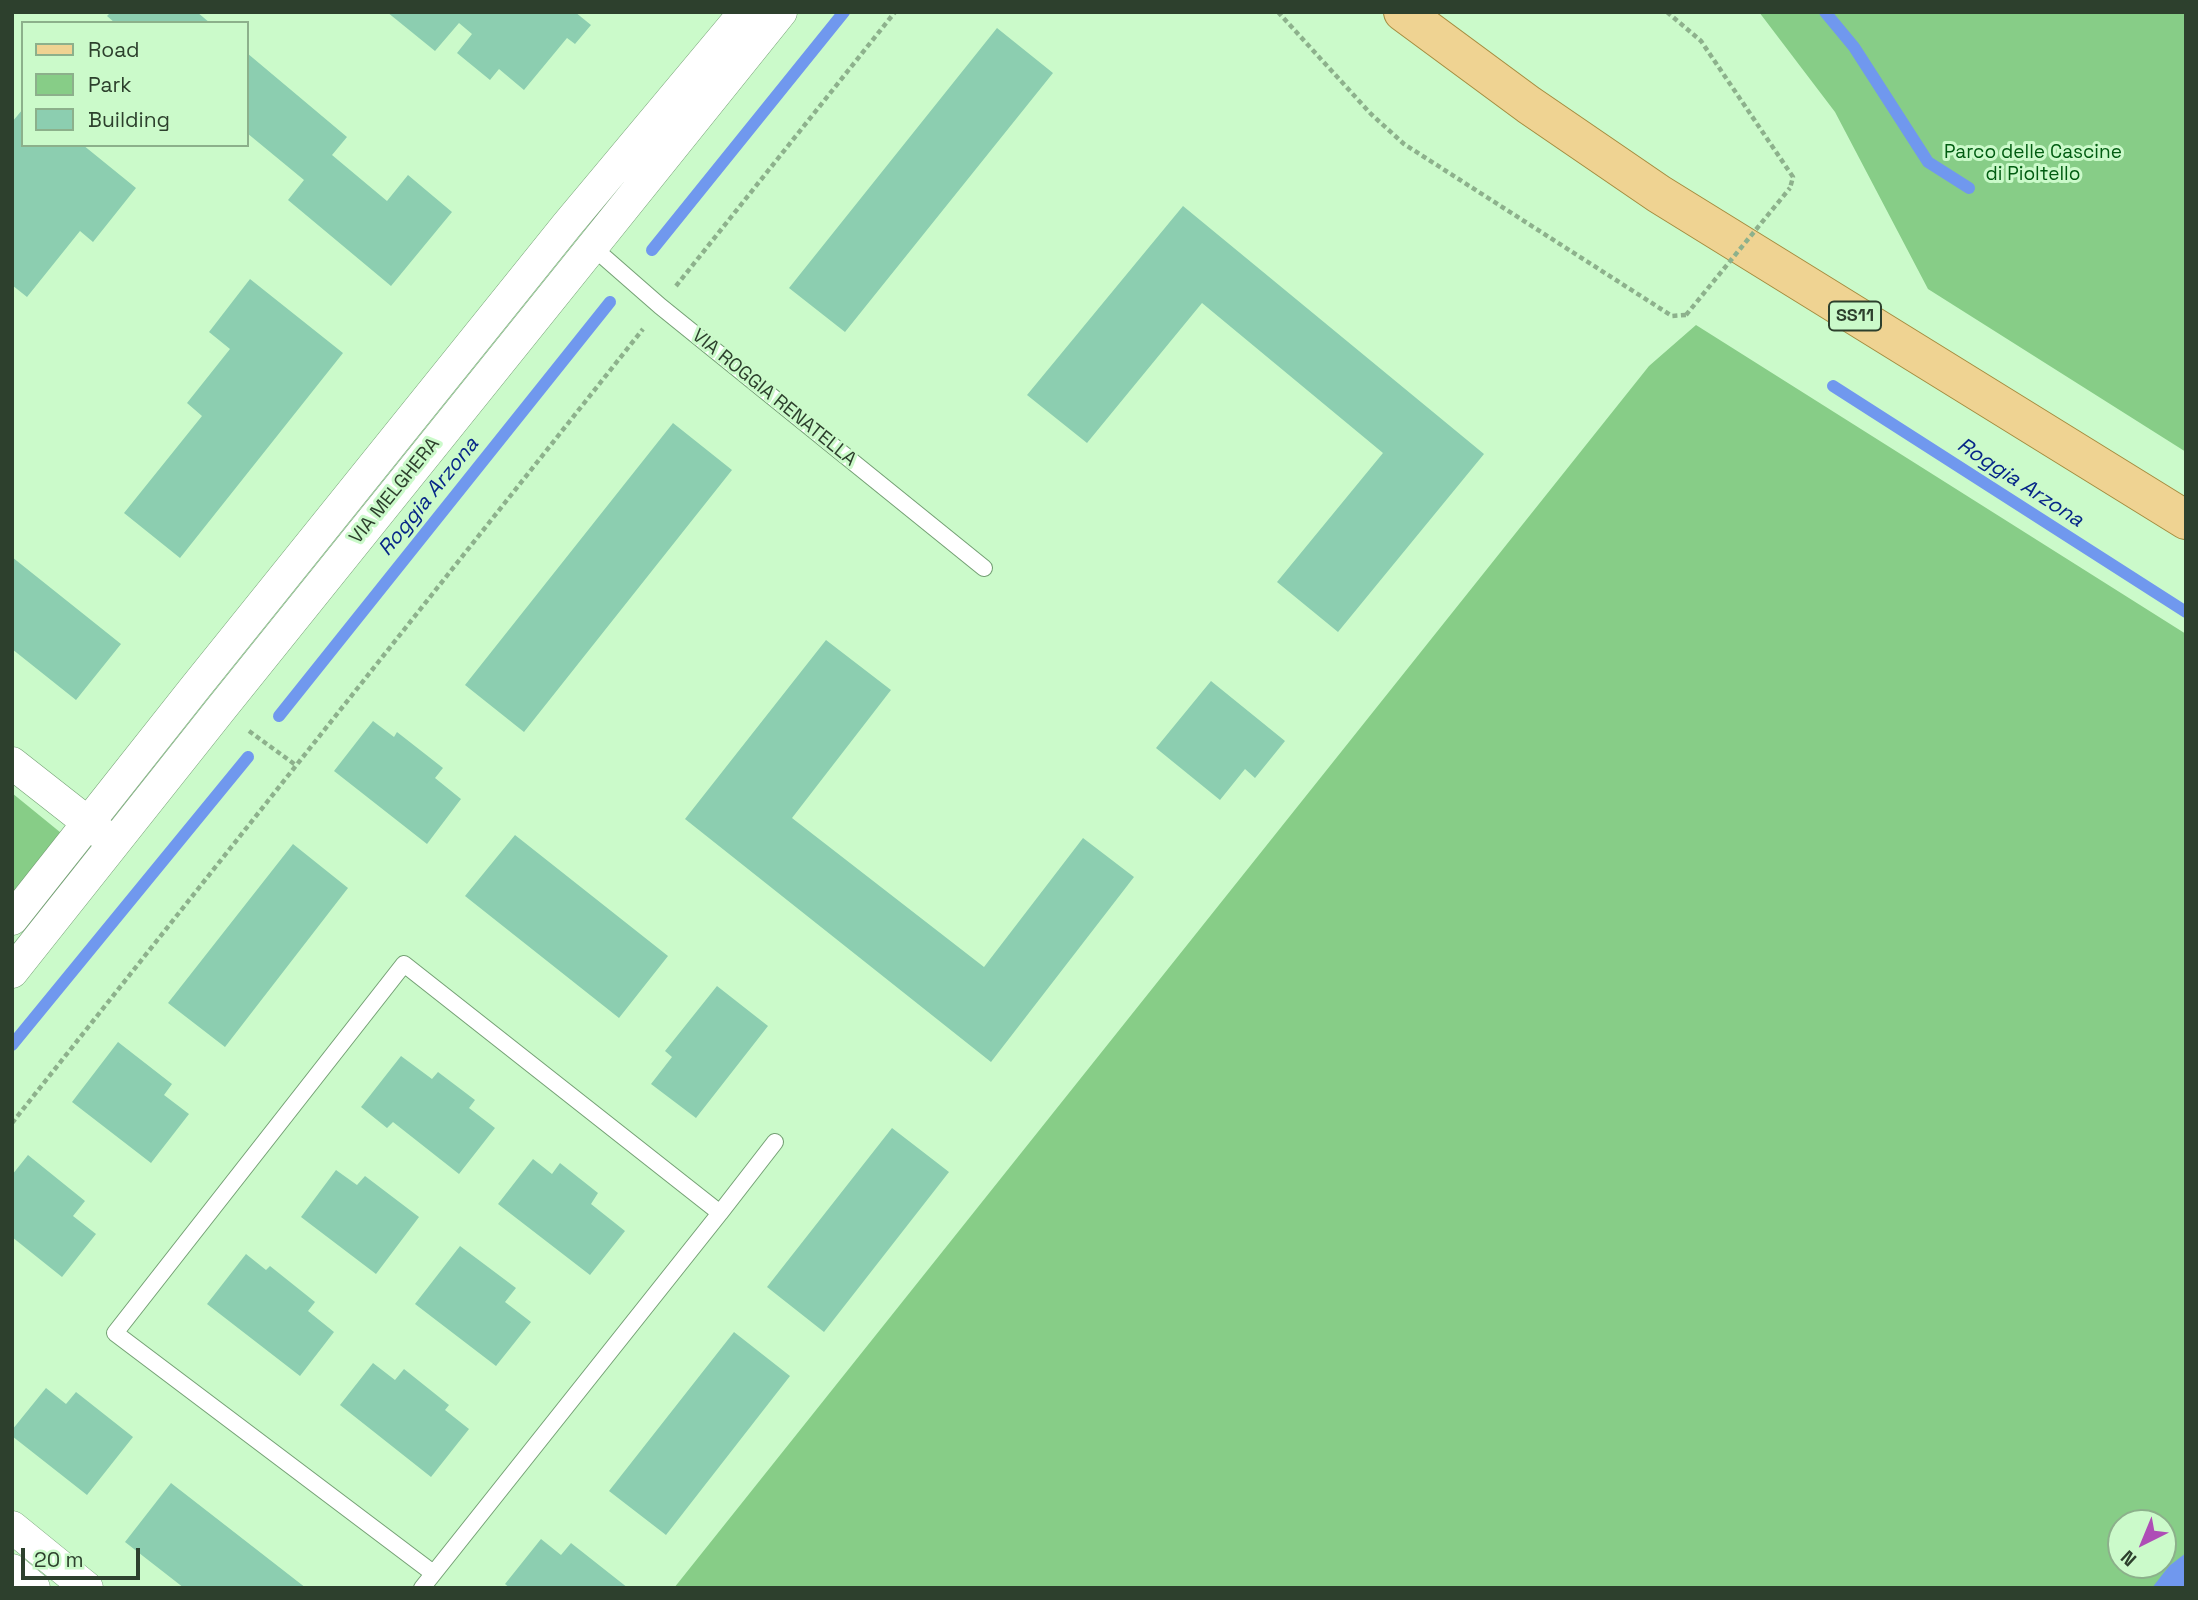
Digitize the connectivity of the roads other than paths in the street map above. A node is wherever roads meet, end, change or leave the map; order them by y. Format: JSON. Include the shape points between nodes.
{"nodes":[{"id":1,"x":745,"y":12,"type":"edge"},
{"id":2,"x":781,"y":12,"type":"edge"},
{"id":3,"x":1403,"y":12,"type":"edge"},
{"id":4,"x":1446,"y":12,"type":"edge"},
{"id":5,"x":1529,"y":105,"type":"junction"},
{"id":6,"x":567,"y":225,"type":"junction"},
{"id":7,"x":592,"y":247,"type":"junction"},
{"id":8,"x":2186,"y":520,"type":"edge"},
{"id":9,"x":984,"y":568,"type":"dead end"},
{"id":10,"x":12,"y":763,"type":"edge"},
{"id":11,"x":88,"y":823,"type":"junction"},
{"id":12,"x":115,"y":844,"type":"junction"},
{"id":13,"x":12,"y":919,"type":"edge"},
{"id":14,"x":12,"y":972,"type":"edge"},
{"id":15,"x":775,"y":1142,"type":"dead end"},
{"id":16,"x":720,"y":1213,"type":"junction"},
{"id":17,"x":12,"y":1527,"type":"edge"},
{"id":18,"x":12,"y":1570,"type":"edge"},
{"id":19,"x":433,"y":1573,"type":"junction"},
{"id":20,"x":34,"y":1588,"type":"edge"},
{"id":21,"x":87,"y":1588,"type":"edge"},
{"id":22,"x":422,"y":1588,"type":"edge"}],
"edges":[{"from":1,"to":6,"type":"street","name":"VIA MELGHERA"},
{"from":2,"to":7,"type":"street","name":"VIA MELGHERA"},
{"from":3,"to":5,"type":"main road","number":"SS11"},
{"from":4,"to":5,"type":"main road","number":"SS11"},
{"from":5,"to":8,"type":"main road","number":"SS11","via":[[1659,194]]},
{"from":6,"to":7,"type":"lane","name":"VIA ROGGIA RENATELLA"},
{"from":6,"to":11,"type":"street","name":"VIA MELGHERA"},
{"from":7,"to":9,"type":"lane","name":"VIA ROGGIA RENATELLA"},
{"from":7,"to":12,"type":"street","name":"VIA MELGHERA"},
{"from":10,"to":11,"type":"street"},
{"from":11,"to":12,"type":"street"},
{"from":11,"to":13,"type":"street","name":"VIA MELGHERA"},
{"from":12,"to":14,"type":"street","name":"VIA MELGHERA"},
{"from":15,"to":16,"type":"lane"},
{"from":16,"to":19,"type":"lane"},
{"from":16,"to":19,"type":"lane","via":[[404,964],[115,1333]]},
{"from":17,"to":21,"type":"street"},
{"from":18,"to":20,"type":"street"},
{"from":19,"to":22,"type":"lane"}]}
